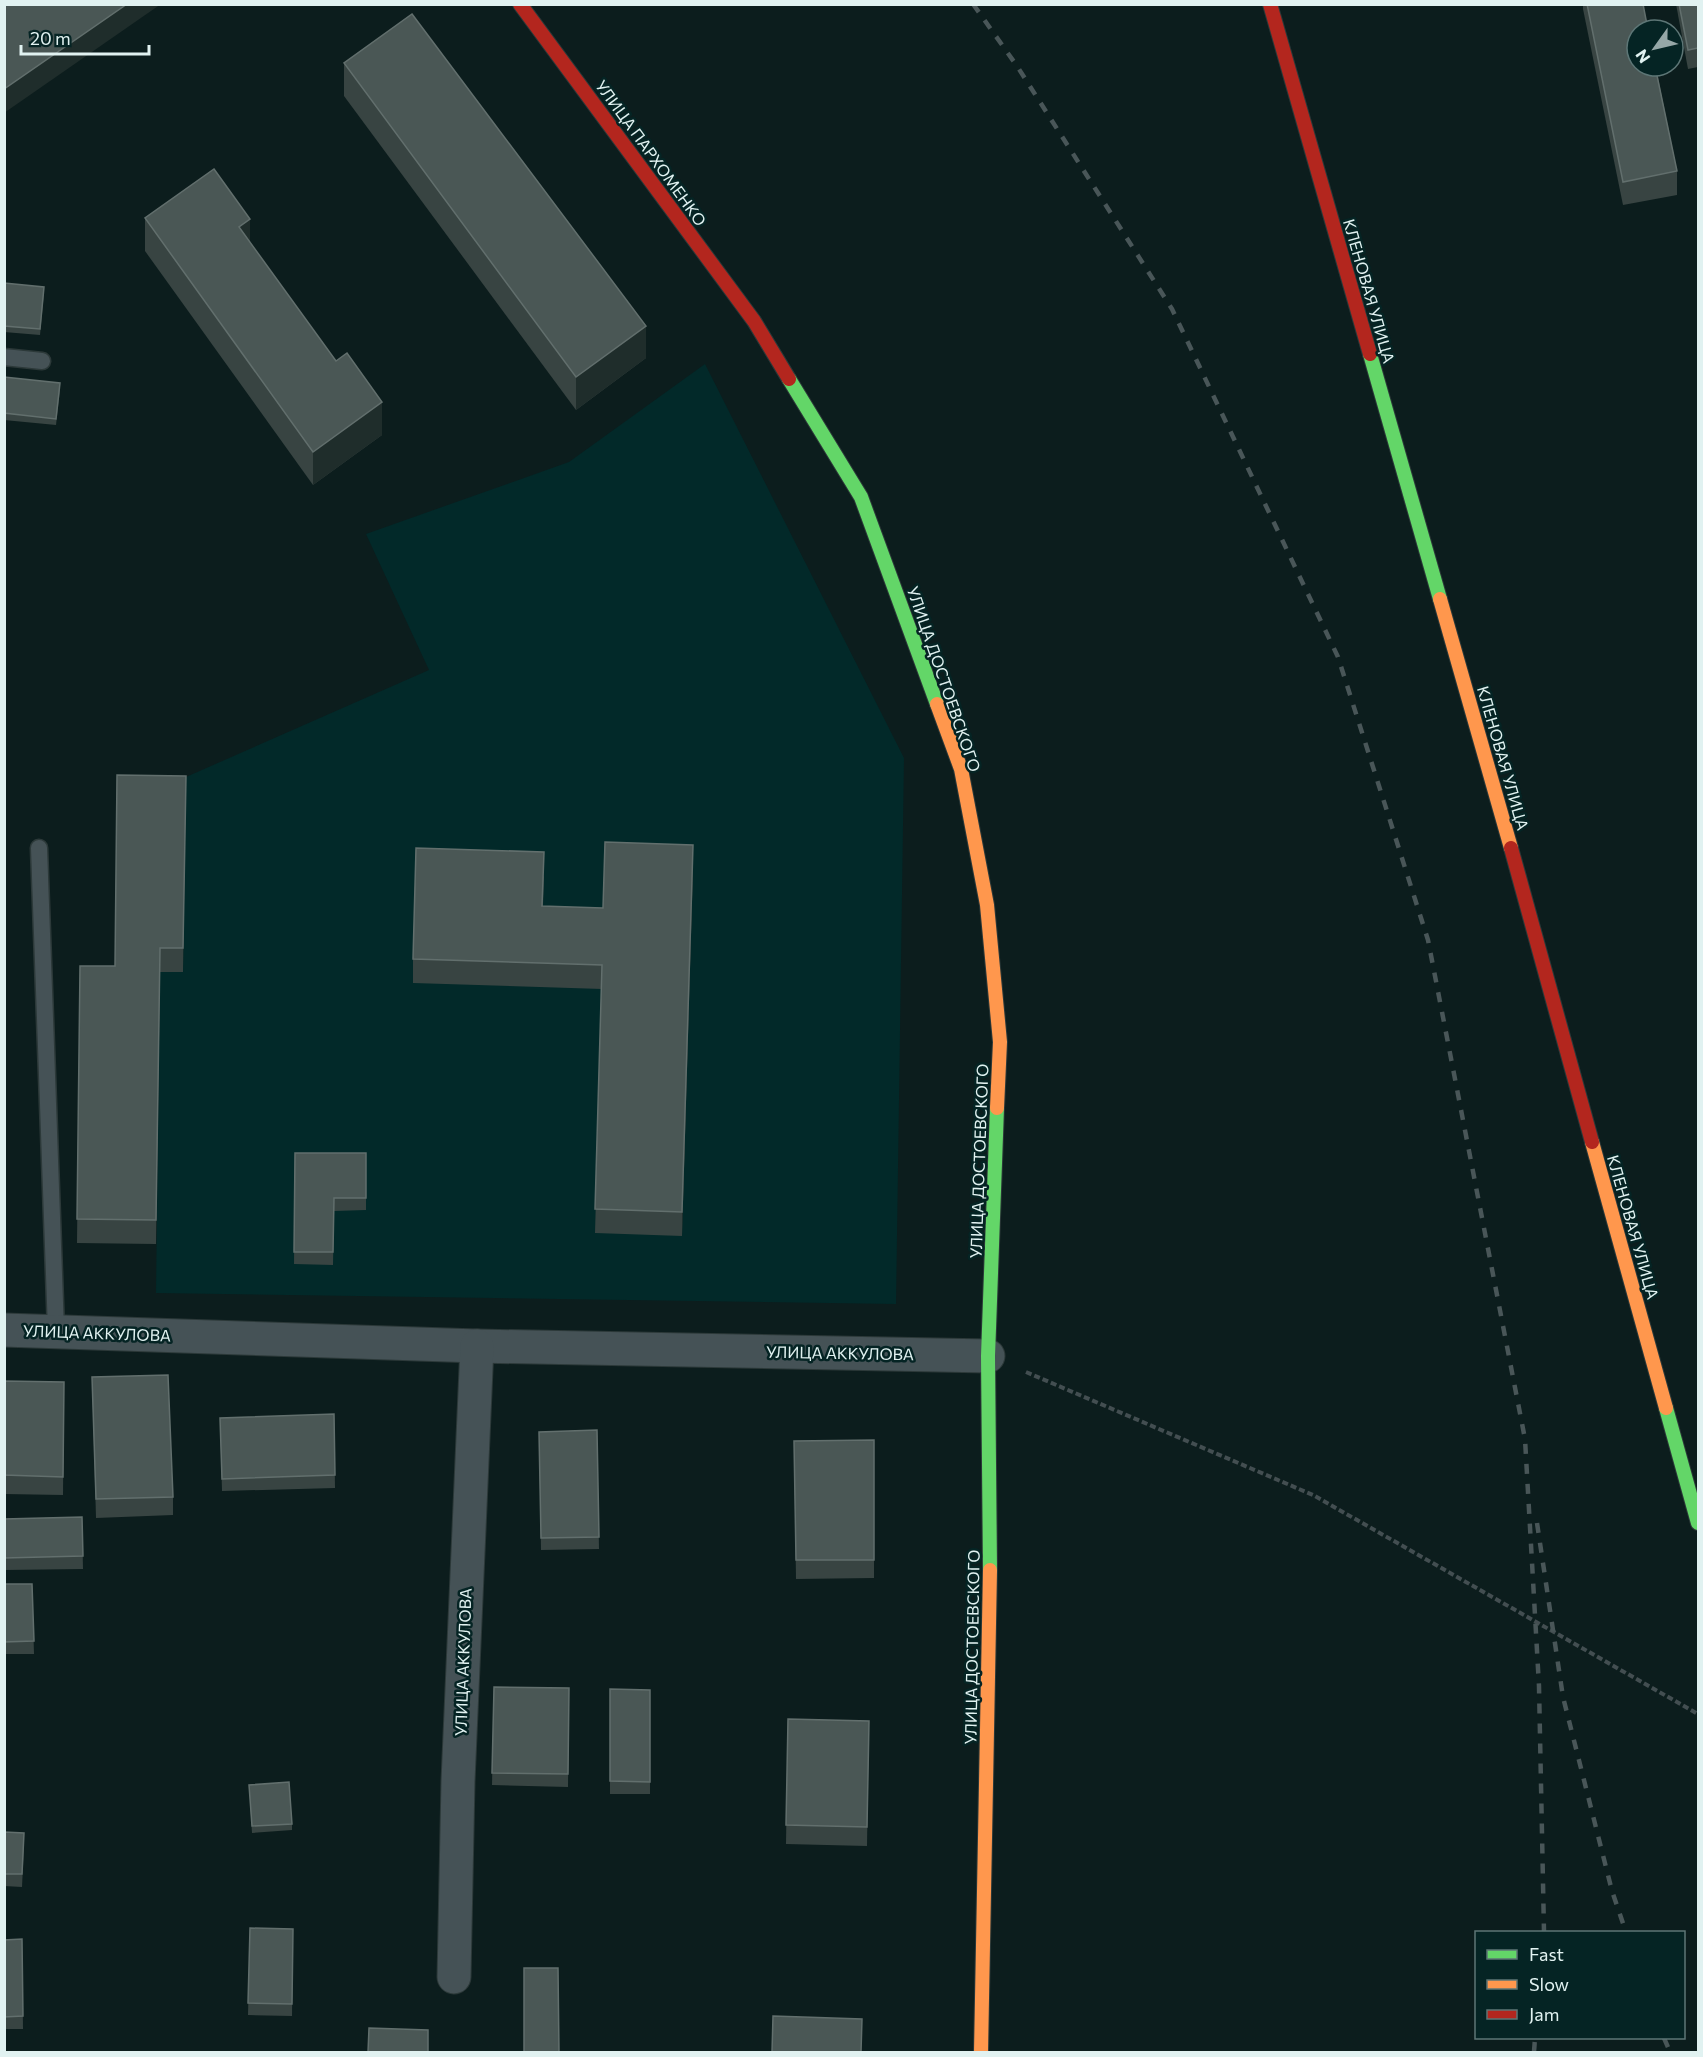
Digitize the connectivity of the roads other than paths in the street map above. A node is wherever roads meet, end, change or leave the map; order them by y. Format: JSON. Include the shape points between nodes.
{"nodes":[{"id":1,"x":520,"y":4,"type":"edge"},
{"id":2,"x":1270,"y":4,"type":"edge"},
{"id":3,"x":754,"y":321,"type":"joint"},
{"id":4,"x":4,"y":357,"type":"edge"},
{"id":5,"x":42,"y":361,"type":"dead end"},
{"id":6,"x":39,"y":848,"type":"dead end"},
{"id":7,"x":4,"y":1330,"type":"edge"},
{"id":8,"x":56,"y":1331,"type":"junction"},
{"id":9,"x":477,"y":1346,"type":"junction"},
{"id":10,"x":988,"y":1356,"type":"junction"},
{"id":11,"x":1698,"y":1523,"type":"edge"},
{"id":12,"x":453,"y":1977,"type":"dead end"},
{"id":13,"x":981,"y":2052,"type":"edge"}],
"edges":[{"from":1,"to":3,"type":"main road","name":"УЛИЦА ПАРХОМЕНКО"},
{"from":2,"to":11,"type":"main road","name":"КЛЕНОВАЯ УЛИЦА","via":[[1514,857]]},
{"from":3,"to":10,"type":"main road","name":"УЛИЦА ДОСТОЕВСКОГО","via":[[861,496],[961,770],[987,905],[1000,1042]]},
{"from":4,"to":5,"type":"lane"},
{"from":6,"to":8,"type":"lane"},
{"from":7,"to":8,"type":"street","name":"УЛИЦА АККУЛОВА"},
{"from":8,"to":9,"type":"street","name":"УЛИЦА АККУЛОВА"},
{"from":9,"to":10,"type":"street","name":"УЛИЦА АККУЛОВА"},
{"from":9,"to":12,"type":"street","name":"УЛИЦА АККУЛОВА"},
{"from":10,"to":13,"type":"main road","name":"УЛИЦА ДОСТОЕВСКОГО","via":[[990,1587]]}]}
